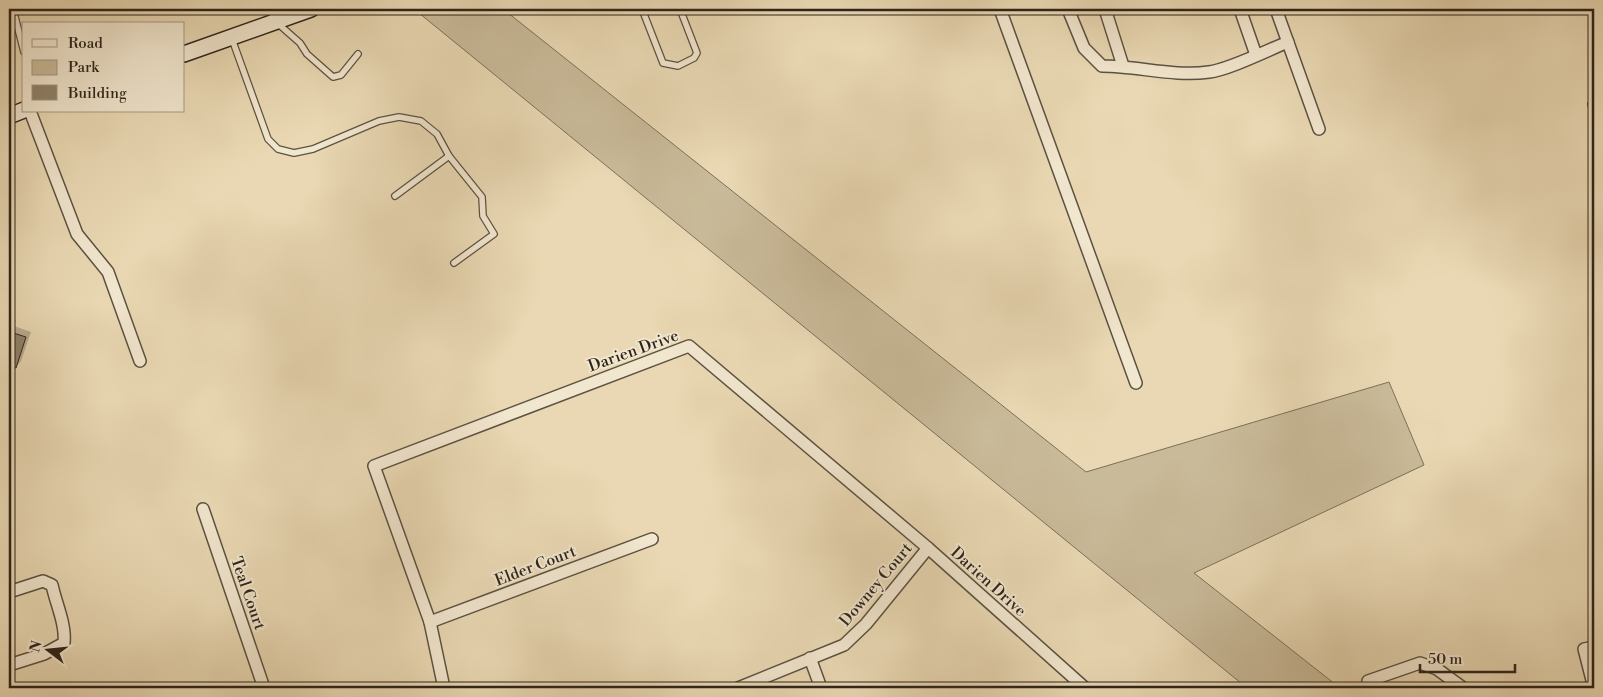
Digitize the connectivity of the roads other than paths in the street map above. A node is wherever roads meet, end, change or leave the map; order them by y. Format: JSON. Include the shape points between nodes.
{"nodes":[{"id":1,"x":13,"y":9,"type":"edge"},
{"id":2,"x":311,"y":9,"type":"edge"},
{"id":3,"x":642,"y":9,"type":"edge"},
{"id":4,"x":680,"y":9,"type":"edge"},
{"id":5,"x":1000,"y":9,"type":"edge"},
{"id":6,"x":1068,"y":9,"type":"edge"},
{"id":7,"x":1105,"y":9,"type":"edge"},
{"id":8,"x":1240,"y":9,"type":"edge"},
{"id":9,"x":1276,"y":9,"type":"edge"},
{"id":10,"x":272,"y":15,"type":"edge"},
{"id":11,"x":231,"y":37,"type":"junction"},
{"id":12,"x":1288,"y":42,"type":"junction"},
{"id":13,"x":22,"y":44,"type":"edge"},
{"id":14,"x":185,"y":54,"type":"edge"},
{"id":15,"x":358,"y":54,"type":"dead end"},
{"id":16,"x":1256,"y":55,"type":"junction"},
{"id":17,"x":1124,"y":66,"type":"junction"},
{"id":18,"x":1594,"y":99,"type":"edge"},
{"id":19,"x":22,"y":111,"type":"edge"},
{"id":20,"x":30,"y":112,"type":"edge"},
{"id":21,"x":1594,"y":114,"type":"edge"},
{"id":22,"x":9,"y":116,"type":"edge"},
{"id":23,"x":1318,"y":130,"type":"dead end"},
{"id":24,"x":449,"y":156,"type":"junction"},
{"id":25,"x":395,"y":196,"type":"dead end"},
{"id":26,"x":454,"y":262,"type":"dead end"},
{"id":27,"x":140,"y":361,"type":"dead end"},
{"id":28,"x":1136,"y":383,"type":"dead end"},
{"id":29,"x":203,"y":509,"type":"dead end"},
{"id":30,"x":652,"y":539,"type":"dead end"},
{"id":31,"x":928,"y":548,"type":"junction"},
{"id":32,"x":9,"y":592,"type":"edge"},
{"id":33,"x":430,"y":622,"type":"junction"},
{"id":34,"x":1594,"y":646,"type":"edge"},
{"id":35,"x":810,"y":658,"type":"junction"},
{"id":36,"x":9,"y":665,"type":"edge"},
{"id":37,"x":1368,"y":681,"type":"dead end"},
{"id":38,"x":264,"y":688,"type":"edge"},
{"id":39,"x":444,"y":688,"type":"edge"},
{"id":40,"x":738,"y":688,"type":"edge"},
{"id":41,"x":821,"y":688,"type":"edge"},
{"id":42,"x":1085,"y":688,"type":"edge"},
{"id":43,"x":1463,"y":688,"type":"edge"},
{"id":44,"x":1594,"y":688,"type":"edge"}],
"edges":[{"from":1,"to":13,"type":"lane"},
{"from":2,"to":10,"type":"main road"},
{"from":3,"to":4,"type":"lane","via":[[663,63],[678,66],[697,53]]},
{"from":5,"to":28,"type":"street"},
{"from":6,"to":17,"type":"street","via":[[1084,48],[1102,66]]},
{"from":7,"to":17,"type":"street"},
{"from":8,"to":16,"type":"street"},
{"from":9,"to":12,"type":"street"},
{"from":10,"to":11,"type":"main road"},
{"from":10,"to":15,"type":"lane","via":[[307,54],[334,76],[341,75]]},
{"from":11,"to":14,"type":"main road"},
{"from":11,"to":24,"type":"lane","via":[[268,139],[278,149],[294,153],[313,149],[379,121],[399,117],[421,122],[437,134]]},
{"from":12,"to":16,"type":"street"},
{"from":12,"to":23,"type":"street"},
{"from":16,"to":17,"type":"street","via":[[1211,72],[1183,74]]},
{"from":18,"to":21,"type":"lane","via":[[1591,104]]},
{"from":19,"to":22,"type":"main road"},
{"from":20,"to":27,"type":"street","via":[[77,234],[108,272]]},
{"from":24,"to":25,"type":"lane"},
{"from":24,"to":26,"type":"lane","via":[[482,197],[483,216],[494,234]]},
{"from":29,"to":38,"type":"street","name":"Teal Court"},
{"from":30,"to":33,"type":"street","name":"Elder Court"},
{"from":31,"to":33,"type":"street","name":"Darien Drive","via":[[689,346],[374,466]]},
{"from":31,"to":35,"type":"street","name":"Downey Court","via":[[866,624],[844,645]]},
{"from":31,"to":42,"type":"street","name":"Darien Drive"},
{"from":32,"to":36,"type":"street","via":[[43,581],[52,585],[66,630],[64,643],[55,649]]},
{"from":33,"to":39,"type":"street","name":"Darien Drive"},
{"from":34,"to":44,"type":"street","via":[[1584,649]]},
{"from":35,"to":40,"type":"street","name":"Downey Court"},
{"from":35,"to":41,"type":"street"},
{"from":37,"to":43,"type":"street","via":[[1420,663],[1437,669]]}]}
